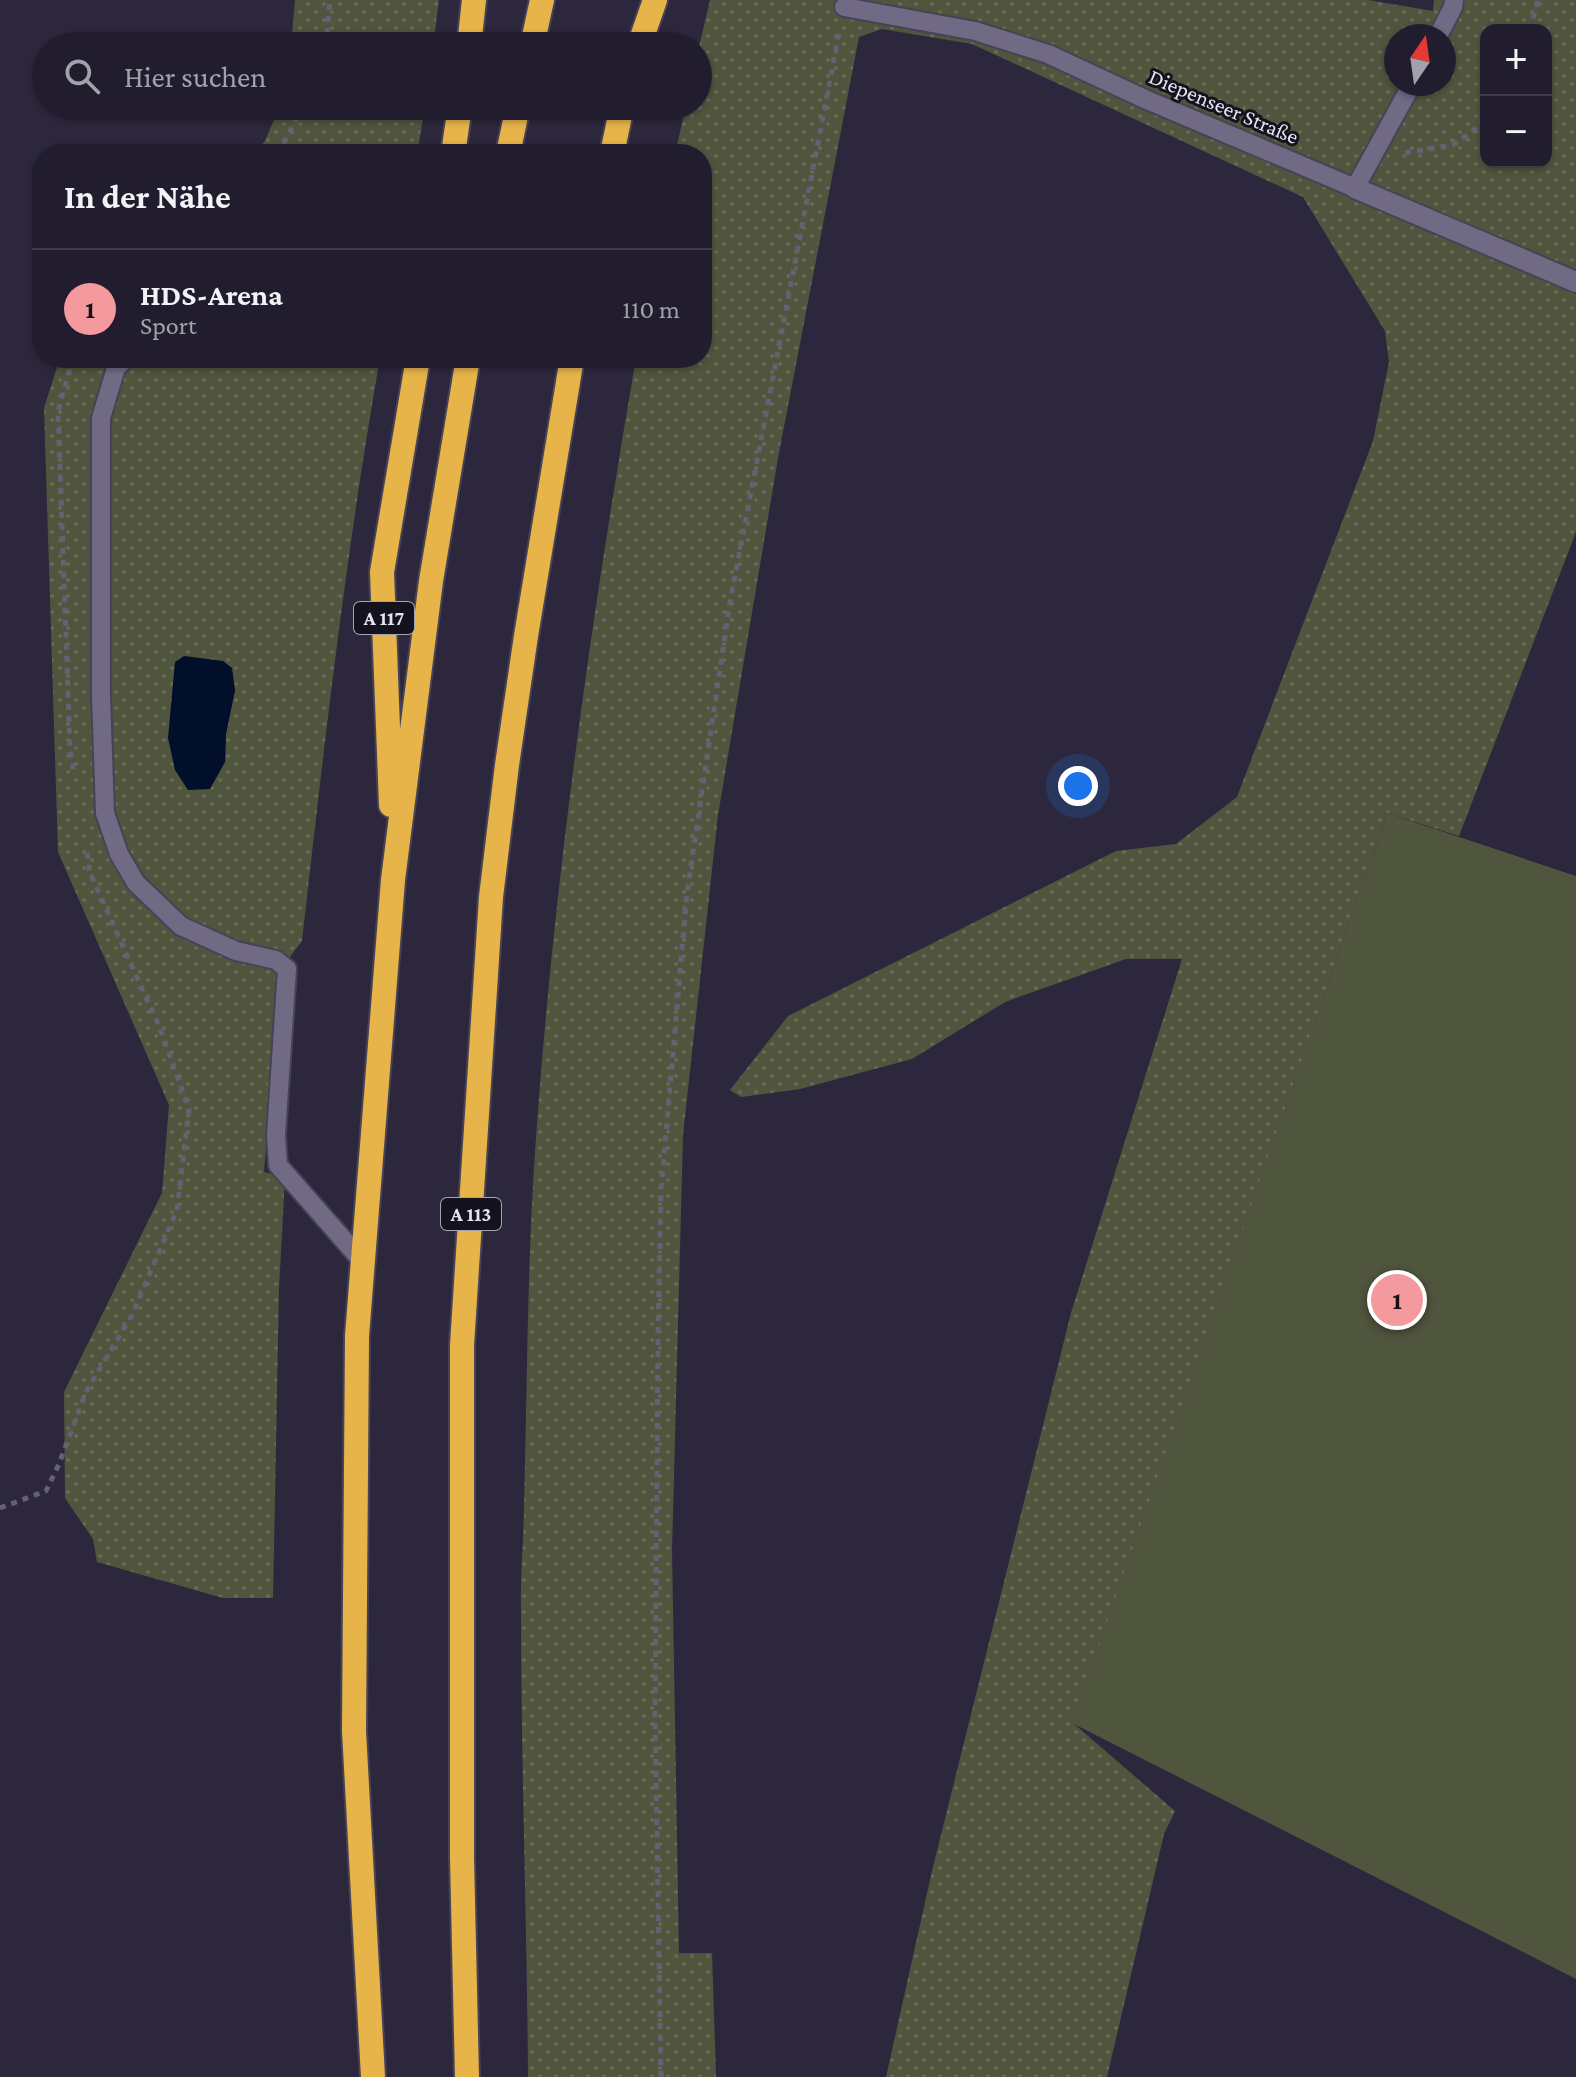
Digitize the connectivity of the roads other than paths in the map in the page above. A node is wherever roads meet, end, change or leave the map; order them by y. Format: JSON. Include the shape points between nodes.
{"nodes":[{"id":1,"x":474,"y":0,"type":"edge"},
{"id":2,"x":542,"y":0,"type":"edge"},
{"id":3,"x":646,"y":0,"type":"edge"},
{"id":4,"x":655,"y":0,"type":"edge"},
{"id":5,"x":1454,"y":0,"type":"edge"},
{"id":6,"x":844,"y":7,"type":"road end"},
{"id":7,"x":1444,"y":24,"type":"edge"},
{"id":8,"x":471,"y":32,"type":"edge"},
{"id":9,"x":535,"y":32,"type":"edge"},
{"id":10,"x":640,"y":32,"type":"edge"},
{"id":11,"x":642,"y":32,"type":"edge"},
{"id":12,"x":1405,"y":96,"type":"edge"},
{"id":13,"x":458,"y":120,"type":"edge"},
{"id":14,"x":515,"y":120,"type":"edge"},
{"id":15,"x":619,"y":120,"type":"edge"},
{"id":16,"x":454,"y":144,"type":"edge"},
{"id":17,"x":510,"y":144,"type":"edge"},
{"id":18,"x":614,"y":144,"type":"edge"},
{"id":19,"x":1355,"y":188,"type":"junction"},
{"id":20,"x":1576,"y":282,"type":"edge"},
{"id":21,"x":116,"y":368,"type":"edge"},
{"id":22,"x":416,"y":368,"type":"edge"},
{"id":23,"x":466,"y":368,"type":"edge"},
{"id":24,"x":570,"y":368,"type":"edge"},
{"id":25,"x":393,"y":880,"type":"junction"},
{"id":26,"x":363,"y":1262,"type":"junction"},
{"id":27,"x":373,"y":2077,"type":"edge"},
{"id":28,"x":467,"y":2077,"type":"edge"}],
"edges":[{"from":1,"to":8,"type":"highway"},
{"from":2,"to":9,"type":"highway"},
{"from":3,"to":10,"type":"highway"},
{"from":4,"to":11,"type":"highway"},
{"from":5,"to":7,"type":"lane"},
{"from":6,"to":19,"type":"lane","name":"Diepenseer Straße","via":[[975,31],[1048,54]]},
{"from":12,"to":19,"type":"lane"},
{"from":13,"to":16,"type":"highway"},
{"from":14,"to":17,"type":"highway"},
{"from":15,"to":18,"type":"highway"},
{"from":19,"to":20,"type":"street","name":"Diepenseer Straße"},
{"from":21,"to":26,"type":"lane","via":[[101,418],[105,813],[136,883],[181,926],[236,951],[276,960],[287,969],[278,1165]]},
{"from":22,"to":25,"type":"highway","number":"A 117","via":[[382,572]]},
{"from":23,"to":25,"type":"highway","via":[[431,581]]},
{"from":24,"to":28,"type":"highway","number":"A 113","via":[[491,897],[462,1345]]},
{"from":25,"to":26,"type":"highway"},
{"from":26,"to":27,"type":"highway","via":[[357,1336],[354,1731]]}]}
